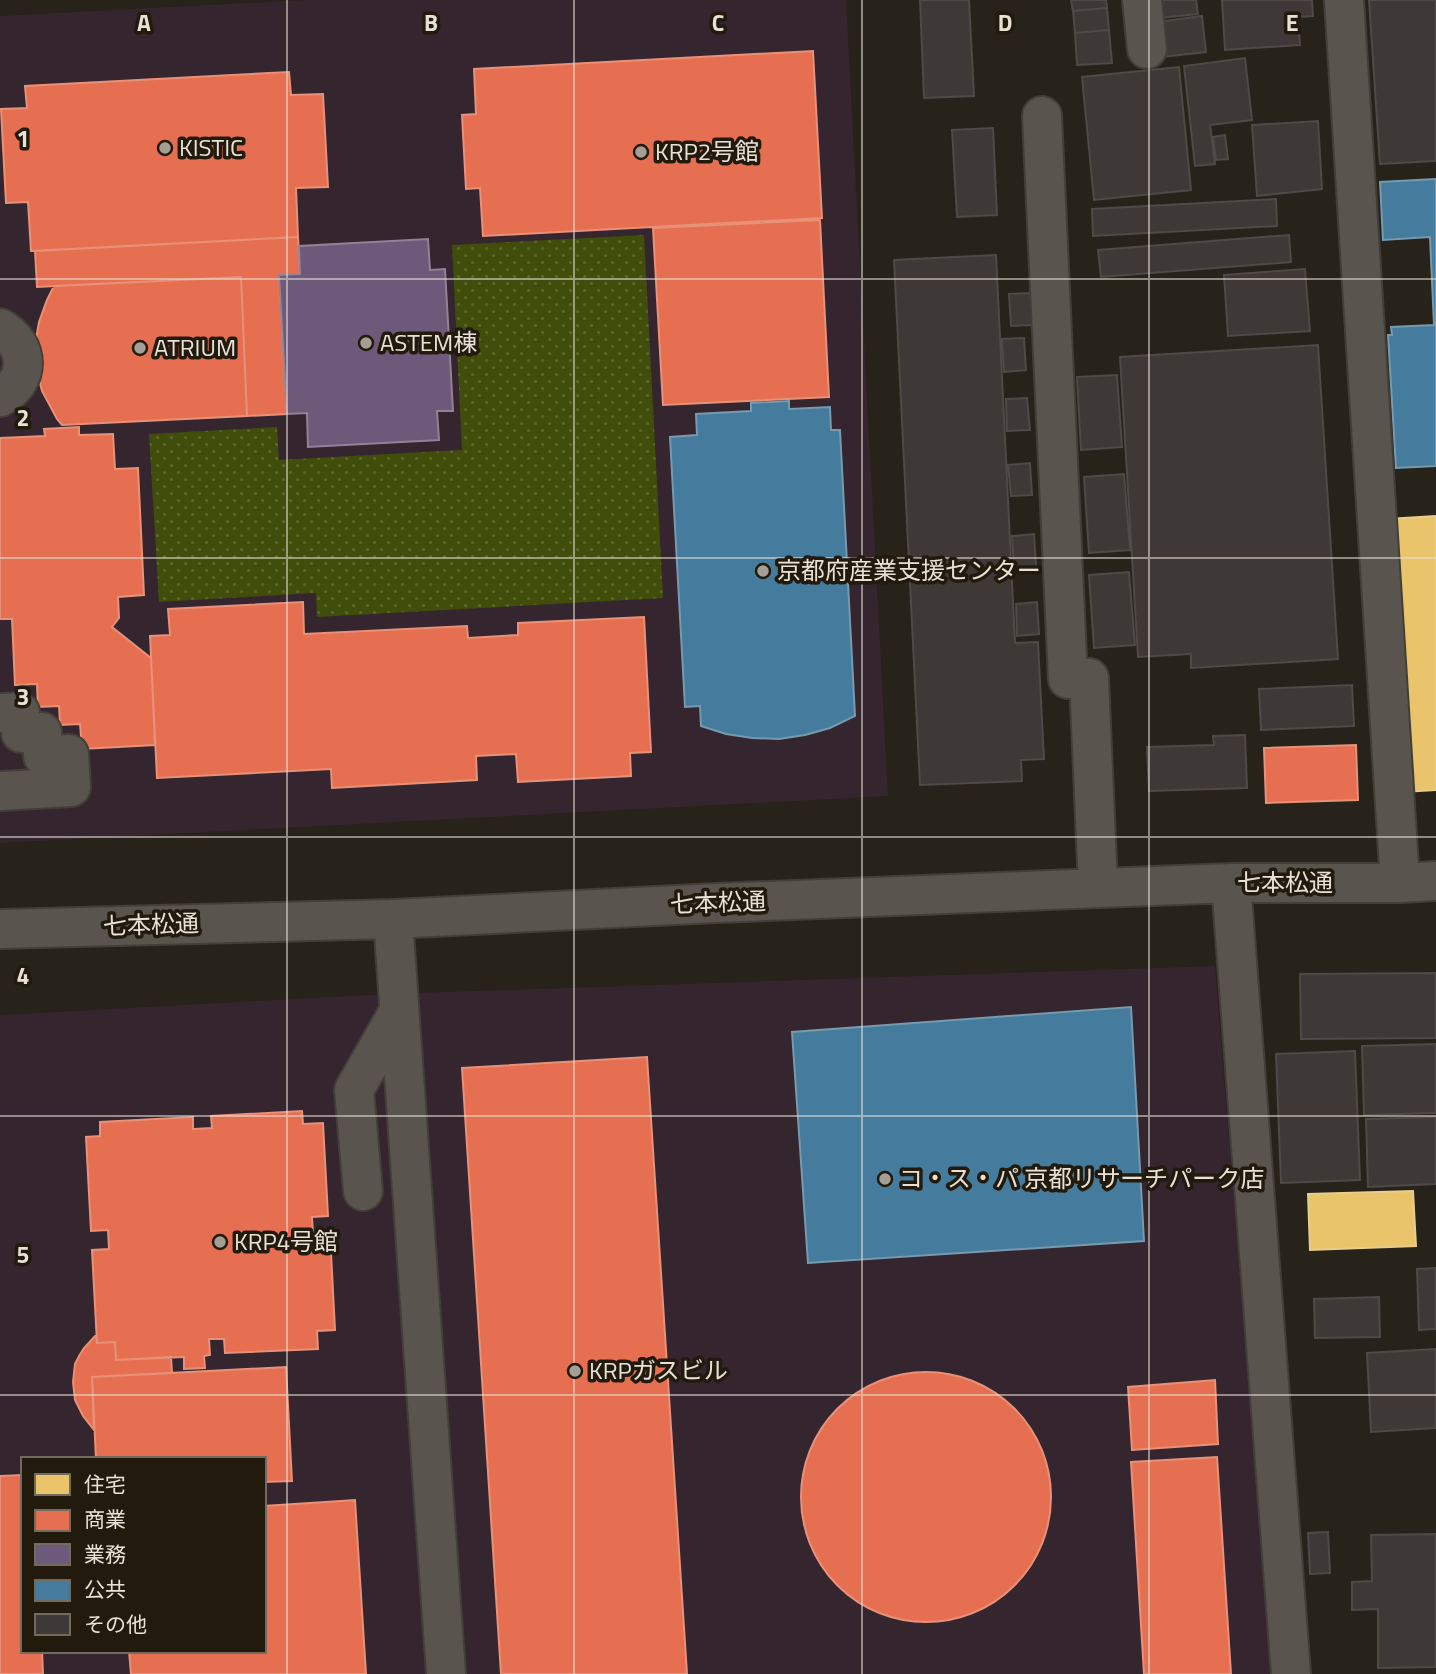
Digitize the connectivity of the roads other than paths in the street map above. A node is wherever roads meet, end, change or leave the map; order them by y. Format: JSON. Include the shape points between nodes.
{"nodes":[{"id":1,"x":1142,"y":0,"type":"edge"},
{"id":2,"x":1344,"y":0,"type":"edge"},
{"id":3,"x":1147,"y":49,"type":"dead end"},
{"id":4,"x":1042,"y":116,"type":"dead end"},
{"id":5,"x":0,"y":328,"type":"edge"},
{"id":6,"x":0,"y":397,"type":"edge"},
{"id":7,"x":0,"y":713,"type":"edge"},
{"id":8,"x":0,"y":791,"type":"edge"},
{"id":9,"x":1418,"y":882,"type":"edge"},
{"id":10,"x":1231,"y":883,"type":"junction"},
{"id":11,"x":1098,"y":888,"type":"junction"},
{"id":12,"x":393,"y":919,"type":"junction"},
{"id":13,"x":0,"y":929,"type":"edge"},
{"id":14,"x":400,"y":1011,"type":"junction"},
{"id":15,"x":363,"y":1191,"type":"dead end"},
{"id":16,"x":446,"y":1674,"type":"edge"},
{"id":17,"x":1291,"y":1674,"type":"edge"}],
"edges":[{"from":1,"to":3,"type":"street"},
{"from":2,"to":9,"type":"street"},
{"from":4,"to":11,"type":"street","via":[[1068,679],[1089,678]]},
{"from":5,"to":6,"type":"street","via":[[16,340],[23,361],[18,382]]},
{"from":7,"to":8,"type":"street","via":[[20,712],[21,733],[41,732],[43,756],[69,754],[71,787]]},
{"from":9,"to":10,"type":"street","name":"七本松通"},
{"from":10,"to":11,"type":"street","name":"七本松通"},
{"from":10,"to":17,"type":"street"},
{"from":11,"to":12,"type":"street","name":"七本松通"},
{"from":12,"to":13,"type":"street","name":"七本松通"},
{"from":12,"to":14,"type":"street"},
{"from":14,"to":15,"type":"street","via":[[354,1090]]},
{"from":14,"to":16,"type":"street"}]}
